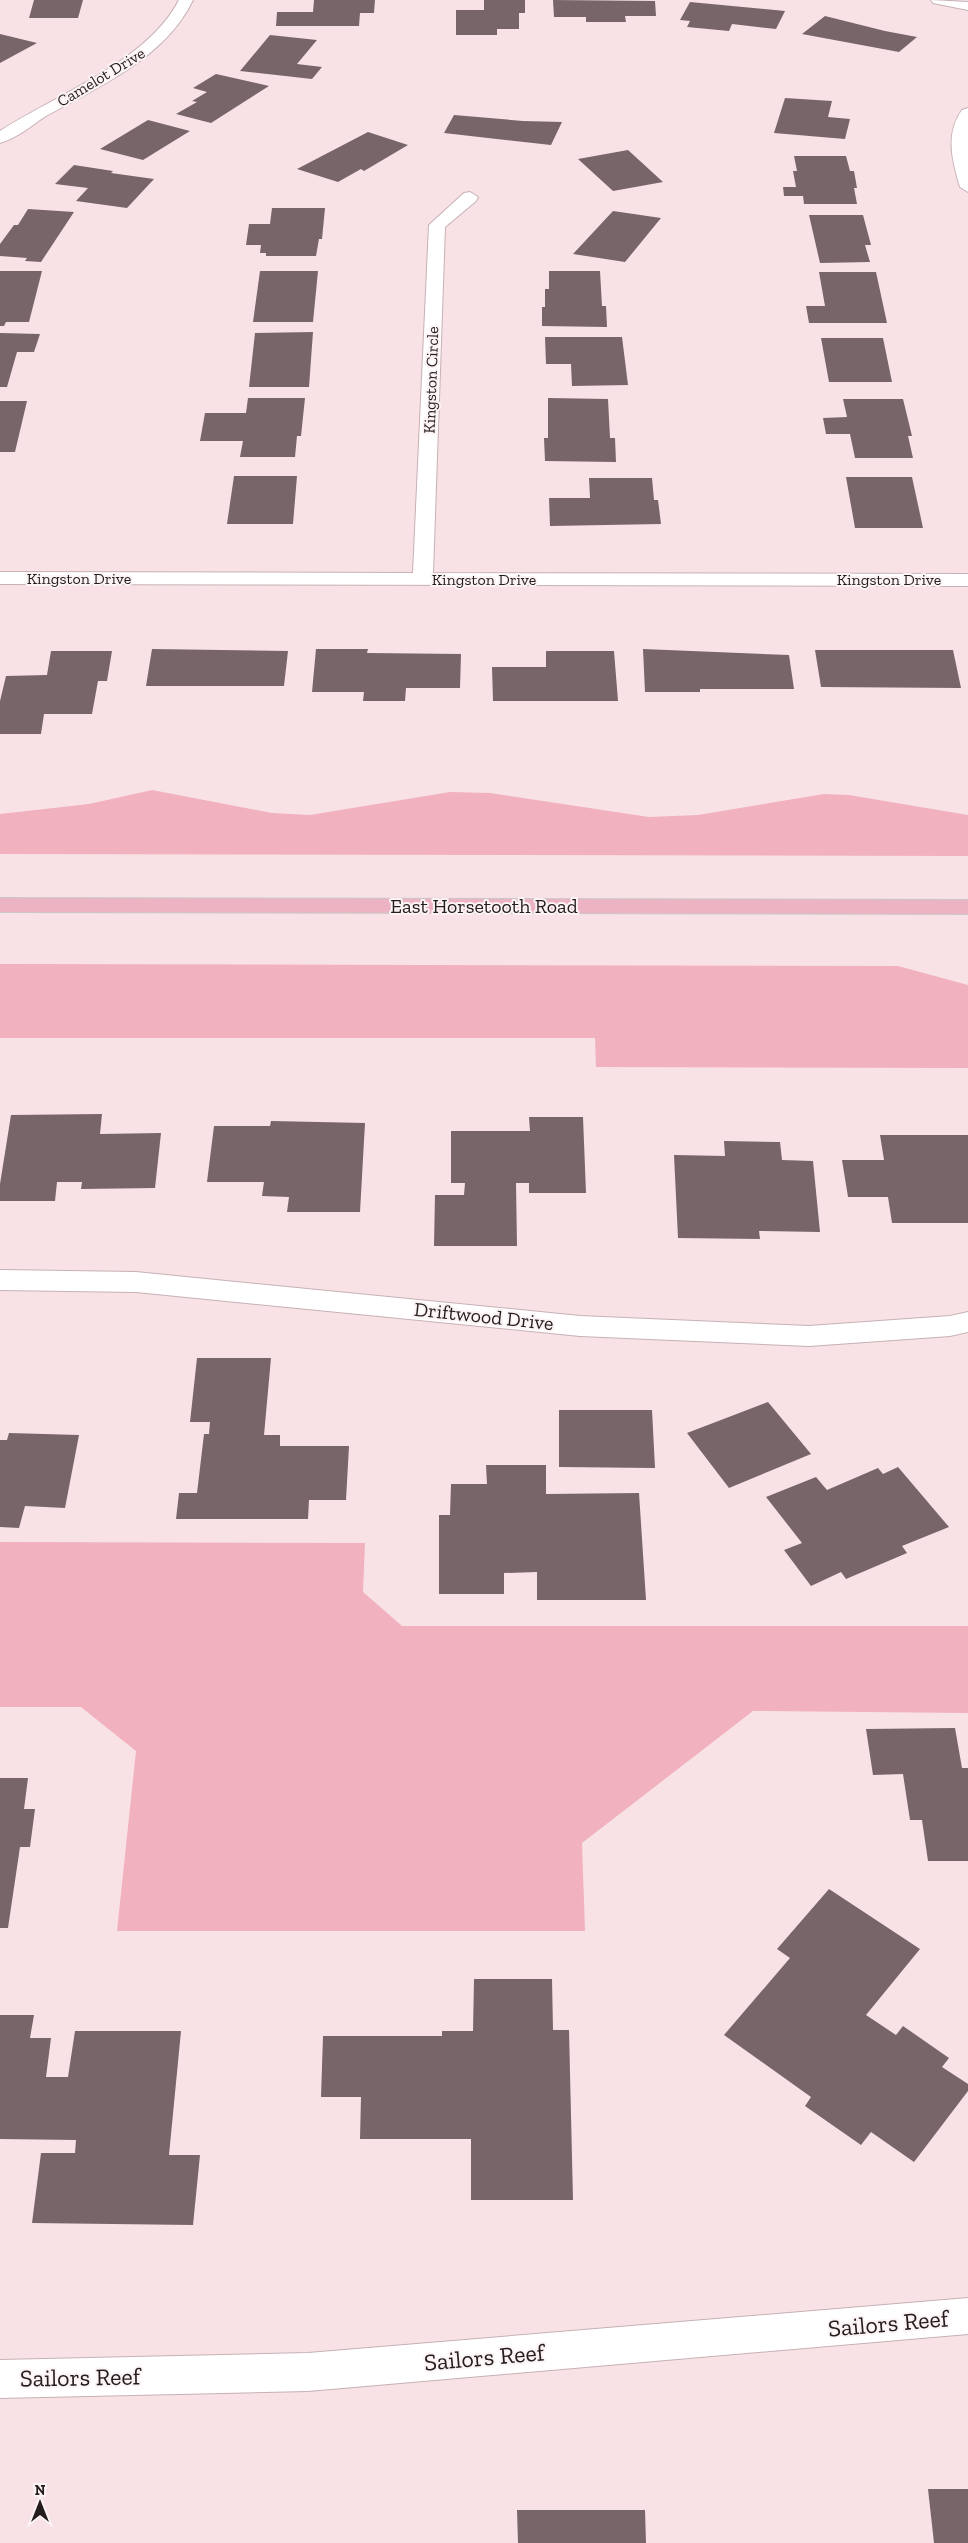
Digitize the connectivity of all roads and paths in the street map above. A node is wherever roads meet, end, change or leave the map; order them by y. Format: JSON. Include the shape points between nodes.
{"nodes":[{"id":1,"x":186,"y":0,"type":"edge"},
{"id":2,"x":938,"y":0,"type":"edge"},
{"id":3,"x":968,"y":6,"type":"edge"},
{"id":4,"x":968,"y":113,"type":"edge"},
{"id":5,"x":0,"y":138,"type":"edge"},
{"id":6,"x":968,"y":187,"type":"edge"},
{"id":7,"x":470,"y":198,"type":"dead end"},
{"id":8,"x":0,"y":578,"type":"edge"},
{"id":9,"x":423,"y":579,"type":"junction"},
{"id":10,"x":968,"y":580,"type":"edge"},
{"id":11,"x":0,"y":905,"type":"edge"},
{"id":12,"x":968,"y":907,"type":"edge"},
{"id":13,"x":0,"y":1280,"type":"edge"},
{"id":14,"x":968,"y":1322,"type":"edge"},
{"id":15,"x":968,"y":2316,"type":"edge"},
{"id":16,"x":0,"y":2379,"type":"edge"}],
"edges":[{"from":1,"to":5,"type":"street","name":"Camelot Drive","via":[[171,28],[149,48]]},
{"from":2,"to":3,"type":"street"},
{"from":4,"to":6,"type":"street","via":[[959,136],[959,156]]},
{"from":7,"to":9,"type":"street","name":"Kingston Circle","via":[[437,225]]},
{"from":8,"to":9,"type":"street","name":"Kingston Drive"},
{"from":9,"to":10,"type":"street","name":"Kingston Drive"},
{"from":11,"to":12,"type":"main road","name":"East Horsetooth Road"},
{"from":13,"to":14,"type":"street","name":"Driftwood Drive","via":[[136,1282],[590,1327],[809,1336]]},
{"from":15,"to":16,"type":"street","name":"Sailors Reef","via":[[308,2372]]}]}
